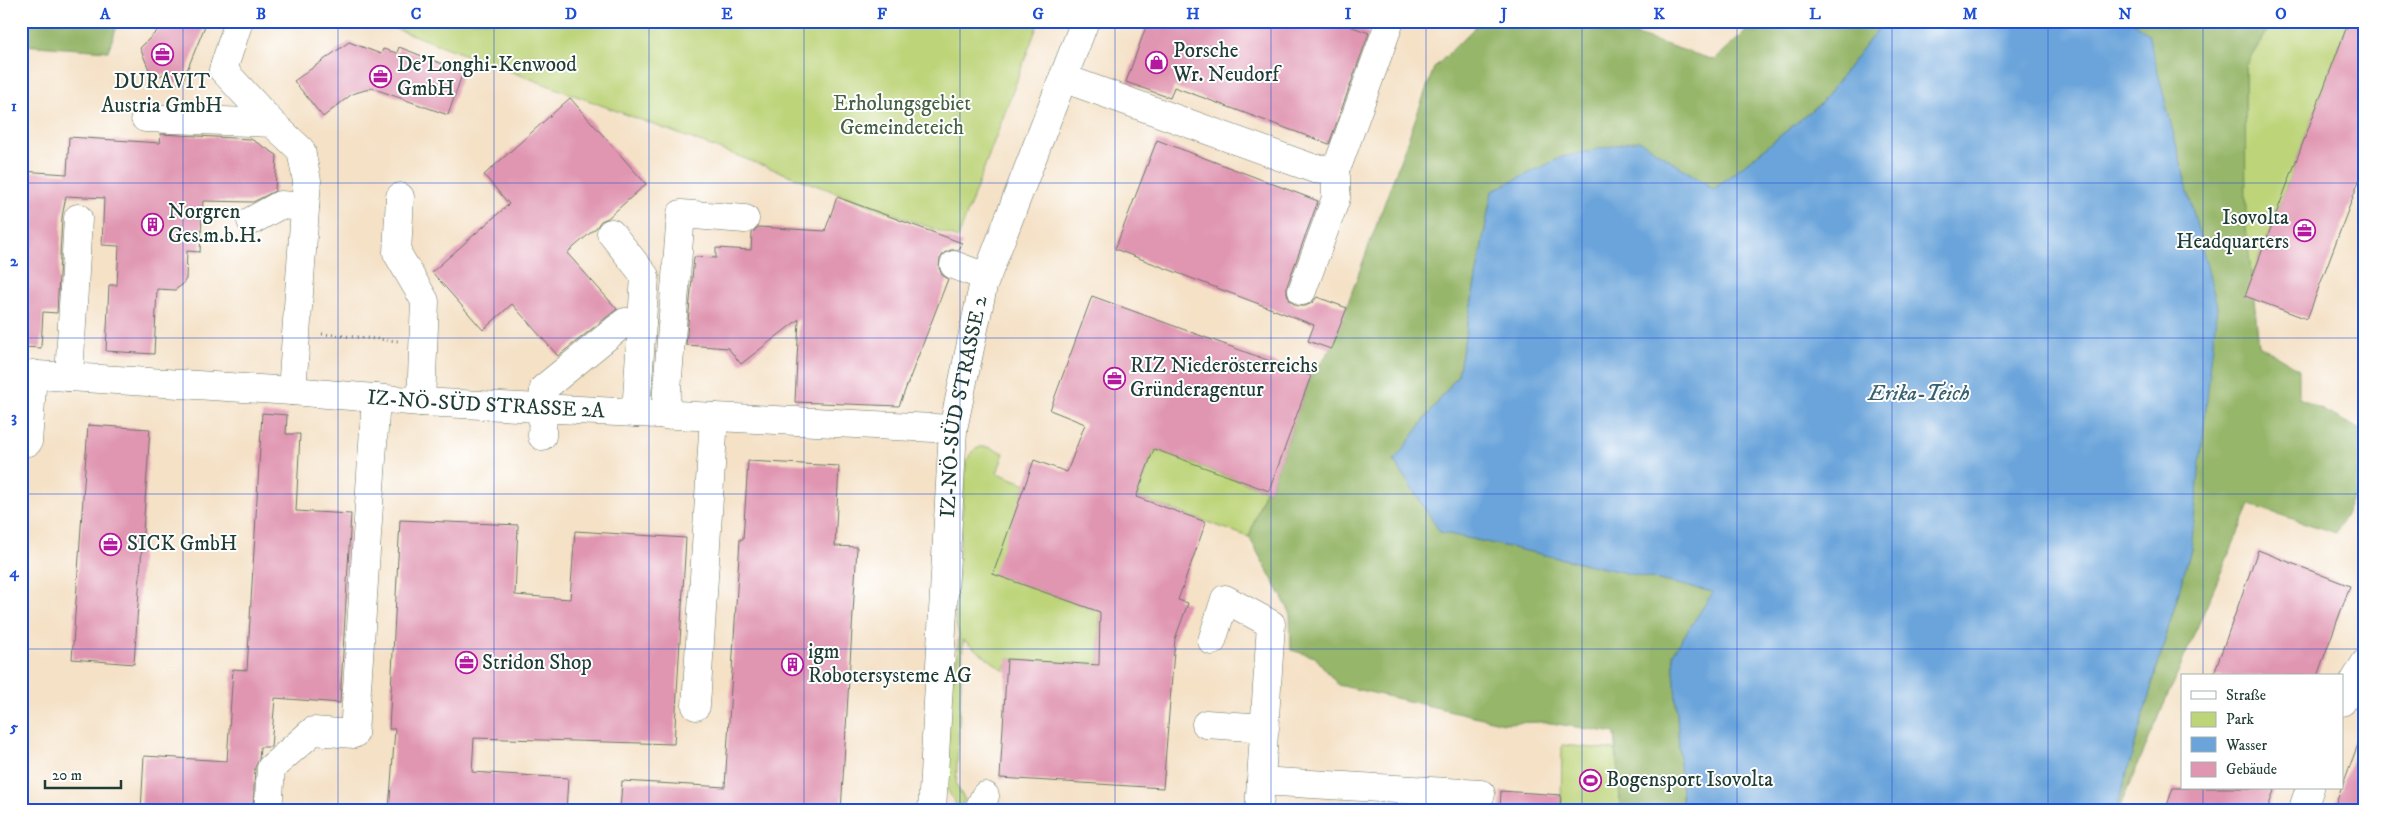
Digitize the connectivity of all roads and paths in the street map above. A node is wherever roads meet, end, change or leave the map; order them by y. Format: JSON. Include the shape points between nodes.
{"nodes":[{"id":1,"x":239,"y":21,"type":"edge"},
{"id":2,"x":1085,"y":21,"type":"edge"},
{"id":3,"x":1390,"y":21,"type":"edge"},
{"id":4,"x":1063,"y":78,"type":"junction"},
{"id":5,"x":145,"y":118,"type":"dead end"},
{"id":6,"x":272,"y":123,"type":"junction"},
{"id":7,"x":1332,"y":168,"type":"junction"},
{"id":8,"x":400,"y":198,"type":"dead end"},
{"id":9,"x":305,"y":207,"type":"junction"},
{"id":10,"x":78,"y":218,"type":"dead end"},
{"id":11,"x":745,"y":218,"type":"dead end"},
{"id":12,"x":251,"y":221,"type":"dead end"},
{"id":13,"x":610,"y":233,"type":"dead end"},
{"id":14,"x":954,"y":265,"type":"dead end"},
{"id":15,"x":986,"y":277,"type":"junction"},
{"id":16,"x":1302,"y":291,"type":"dead end"},
{"id":17,"x":642,"y":323,"type":"junction"},
{"id":18,"x":296,"y":332,"type":"junction"},
{"id":19,"x":423,"y":344,"type":"junction"},
{"id":20,"x":27,"y":374,"type":"edge"},
{"id":21,"x":69,"y":377,"type":"junction"},
{"id":22,"x":292,"y":391,"type":"junction"},
{"id":23,"x":376,"y":398,"type":"junction"},
{"id":24,"x":421,"y":402,"type":"junction"},
{"id":25,"x":543,"y":408,"type":"junction"},
{"id":26,"x":636,"y":413,"type":"junction"},
{"id":27,"x":665,"y":415,"type":"junction"},
{"id":28,"x":714,"y":417,"type":"junction"},
{"id":29,"x":952,"y":429,"type":"junction"},
{"id":30,"x":542,"y":436,"type":"dead end"},
{"id":31,"x":21,"y":442,"type":"edge"},
{"id":32,"x":1212,"y":641,"type":"dead end"},
{"id":33,"x":2365,"y":663,"type":"edge"},
{"id":34,"x":2344,"y":699,"type":"edge"},
{"id":35,"x":696,"y":706,"type":"dead end"},
{"id":36,"x":1206,"y":724,"type":"dead end"},
{"id":37,"x":1265,"y":728,"type":"junction"},
{"id":38,"x":1261,"y":781,"type":"junction"},
{"id":39,"x":2309,"y":790,"type":"edge"},
{"id":40,"x":1481,"y":794,"type":"dead end"},
{"id":41,"x":268,"y":811,"type":"edge"},
{"id":42,"x":932,"y":811,"type":"edge"},
{"id":43,"x":1259,"y":811,"type":"edge"},
{"id":44,"x":2302,"y":811,"type":"edge"}],
"edges":[{"from":1,"to":6,"type":"street","via":[[223,70]]},
{"from":2,"to":4,"type":"street","name":"IZ-NÖ-SÜD STRASSE 2"},
{"from":3,"to":7,"type":"street","via":[[1339,162]]},
{"from":4,"to":7,"type":"street","via":[[1315,169]]},
{"from":4,"to":15,"type":"street","name":"IZ-NÖ-SÜD STRASSE 2"},
{"from":5,"to":6,"type":"street"},
{"from":6,"to":9,"type":"street","via":[[301,150],[307,182]]},
{"from":7,"to":16,"type":"street","via":[[1336,177],[1336,198]]},
{"from":8,"to":19,"type":"street","via":[[397,253],[425,301]]},
{"from":9,"to":12,"type":"street","via":[[280,206]]},
{"from":9,"to":18,"type":"street"},
{"from":10,"to":21,"type":"street"},
{"from":11,"to":27,"type":"street","via":[[681,214]]},
{"from":13,"to":17,"type":"street","via":[[645,276]]},
{"from":14,"to":15,"type":"street"},
{"from":15,"to":29,"type":"street","name":"IZ-NÖ-SÜD STRASSE 2"},
{"from":17,"to":25,"type":"street","via":[[625,322],[544,388]]},
{"from":17,"to":26,"type":"street"},
{"from":18,"to":19,"type":"path"},
{"from":18,"to":22,"type":"street"},
{"from":19,"to":24,"type":"street"},
{"from":20,"to":21,"type":"street","name":"IZ-NÖ-SÜD STRASSE 2A"},
{"from":20,"to":31,"type":"street","via":[[28,442]]},
{"from":21,"to":22,"type":"street","name":"IZ-NÖ-SÜD STRASSE 2A"},
{"from":22,"to":23,"type":"street","name":"IZ-NÖ-SÜD STRASSE 2A"},
{"from":23,"to":24,"type":"street","name":"IZ-NÖ-SÜD STRASSE 2A"},
{"from":23,"to":41,"type":"street","via":[[354,734],[313,731],[271,768]]},
{"from":24,"to":25,"type":"street","name":"IZ-NÖ-SÜD STRASSE 2A"},
{"from":25,"to":26,"type":"street","name":"IZ-NÖ-SÜD STRASSE 2A"},
{"from":25,"to":30,"type":"street"},
{"from":26,"to":27,"type":"street","name":"IZ-NÖ-SÜD STRASSE 2A"},
{"from":27,"to":28,"type":"street","name":"IZ-NÖ-SÜD STRASSE 2A"},
{"from":28,"to":29,"type":"street","name":"IZ-NÖ-SÜD STRASSE 2A"},
{"from":28,"to":35,"type":"street"},
{"from":29,"to":42,"type":"street","name":"IZ-NÖ-SÜD STRASSE 2"},
{"from":32,"to":37,"type":"street","via":[[1225,599],[1270,624]]},
{"from":33,"to":34,"type":"street"},
{"from":36,"to":37,"type":"street"},
{"from":37,"to":38,"type":"street"},
{"from":38,"to":40,"type":"street"},
{"from":38,"to":43,"type":"street"},
{"from":39,"to":44,"type":"street"}]}
